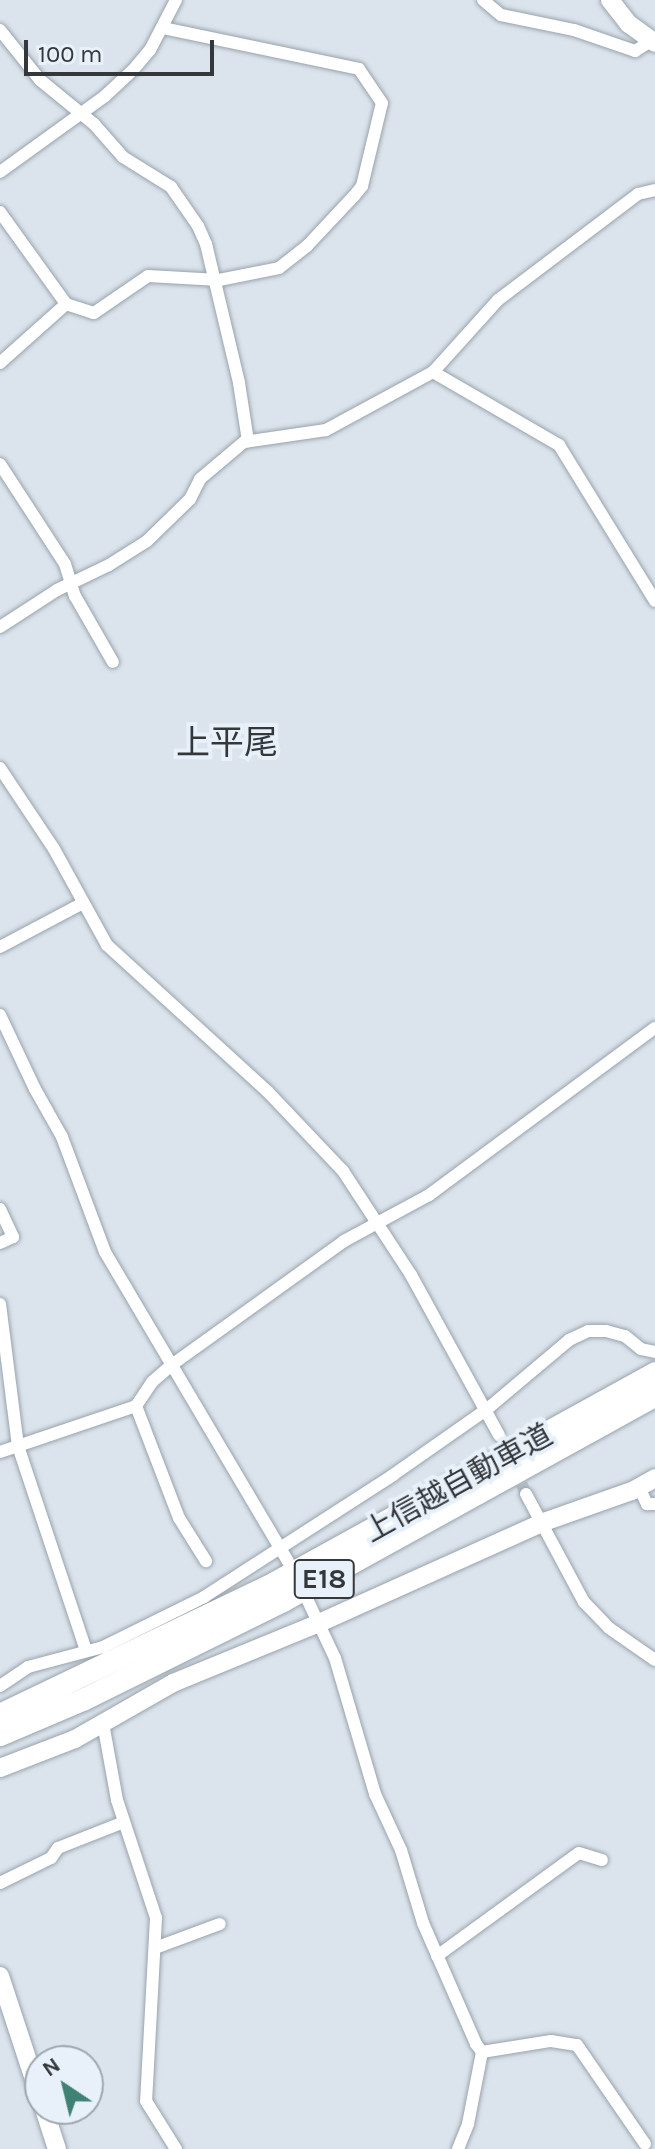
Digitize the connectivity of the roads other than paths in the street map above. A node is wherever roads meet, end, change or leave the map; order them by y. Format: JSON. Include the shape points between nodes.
{"nodes":[{"id":1,"x":176,"y":0,"type":"edge"},
{"id":2,"x":483,"y":0,"type":"edge"},
{"id":3,"x":610,"y":0,"type":"edge"},
{"id":4,"x":162,"y":28,"type":"junction"},
{"id":5,"x":0,"y":30,"type":"edge"},
{"id":6,"x":653,"y":42,"type":"edge"},
{"id":7,"x":81,"y":113,"type":"junction"},
{"id":8,"x":0,"y":172,"type":"edge"},
{"id":9,"x":655,"y":180,"type":"edge"},
{"id":10,"x":650,"y":190,"type":"edge"},
{"id":11,"x":0,"y":212,"type":"edge"},
{"id":12,"x":212,"y":280,"type":"junction"},
{"id":13,"x":66,"y":304,"type":"junction"},
{"id":14,"x":0,"y":363,"type":"edge"},
{"id":15,"x":433,"y":372,"type":"junction"},
{"id":16,"x":248,"y":441,"type":"junction"},
{"id":17,"x":0,"y":464,"type":"edge"},
{"id":18,"x":71,"y":583,"type":"junction"},
{"id":19,"x":655,"y":601,"type":"edge"},
{"id":20,"x":0,"y":627,"type":"edge"},
{"id":21,"x":113,"y":662,"type":"dead end"},
{"id":22,"x":0,"y":768,"type":"edge"},
{"id":23,"x":83,"y":903,"type":"junction"},
{"id":24,"x":0,"y":947,"type":"edge"},
{"id":25,"x":0,"y":1015,"type":"edge"},
{"id":26,"x":655,"y":1028,"type":"edge"},
{"id":27,"x":0,"y":1209,"type":"edge"},
{"id":28,"x":376,"y":1221,"type":"junction"},
{"id":29,"x":0,"y":1243,"type":"edge"},
{"id":30,"x":0,"y":1304,"type":"edge"},
{"id":31,"x":655,"y":1352,"type":"edge"},
{"id":32,"x":173,"y":1364,"type":"junction"},
{"id":33,"x":655,"y":1373,"type":"edge"},
{"id":34,"x":641,"y":1396,"type":"edge"},
{"id":35,"x":136,"y":1406,"type":"junction"},
{"id":36,"x":486,"y":1410,"type":"junction"},
{"id":37,"x":499,"y":1435,"type":"tunnel mouth"},
{"id":38,"x":18,"y":1446,"type":"junction"},
{"id":39,"x":0,"y":1452,"type":"edge"},
{"id":40,"x":647,"y":1482,"type":"edge"},
{"id":41,"x":526,"y":1494,"type":"tunnel mouth"},
{"id":42,"x":655,"y":1504,"type":"edge"},
{"id":43,"x":541,"y":1523,"type":"junction"},
{"id":44,"x":281,"y":1547,"type":"junction"},
{"id":45,"x":206,"y":1561,"type":"dead end"},
{"id":46,"x":288,"y":1562,"type":"dead end"},
{"id":47,"x":308,"y":1601,"type":"dead end"},
{"id":48,"x":319,"y":1623,"type":"junction"},
{"id":49,"x":86,"y":1650,"type":"junction"},
{"id":50,"x":655,"y":1660,"type":"edge"},
{"id":51,"x":0,"y":1686,"type":"edge"},
{"id":52,"x":0,"y":1715,"type":"edge"},
{"id":53,"x":103,"y":1723,"type":"junction"},
{"id":54,"x":0,"y":1735,"type":"edge"},
{"id":55,"x":0,"y":1768,"type":"edge"},
{"id":56,"x":124,"y":1822,"type":"junction"},
{"id":57,"x":602,"y":1860,"type":"dead end"},
{"id":58,"x":0,"y":1883,"type":"edge"},
{"id":59,"x":220,"y":1924,"type":"dead end"},
{"id":60,"x":155,"y":1948,"type":"junction"},
{"id":61,"x":437,"y":1956,"type":"junction"},
{"id":62,"x":0,"y":1976,"type":"edge"},
{"id":63,"x":24,"y":2049,"type":"edge"},
{"id":64,"x":482,"y":2052,"type":"junction"},
{"id":65,"x":49,"y":2125,"type":"edge"},
{"id":66,"x":645,"y":2144,"type":"edge"},
{"id":67,"x":57,"y":2149,"type":"edge"},
{"id":68,"x":176,"y":2149,"type":"edge"},
{"id":69,"x":458,"y":2149,"type":"edge"}],
"edges":[{"from":1,"to":4,"type":"street"},
{"from":2,"to":6,"type":"street","via":[[501,15],[574,30],[635,51]]},
{"from":3,"to":6,"type":"street"},
{"from":4,"to":7,"type":"street","via":[[133,70]]},
{"from":4,"to":12,"type":"street","via":[[359,69],[382,103],[362,186],[325,229],[279,268]]},
{"from":5,"to":7,"type":"street","via":[[40,80]]},
{"from":7,"to":8,"type":"street"},
{"from":7,"to":12,"type":"street","via":[[123,157],[171,187],[206,244]]},
{"from":9,"to":10,"type":"street"},
{"from":10,"to":15,"type":"street","via":[[498,300]]},
{"from":11,"to":13,"type":"street"},
{"from":12,"to":13,"type":"street","via":[[148,276],[98,312]]},
{"from":12,"to":16,"type":"street"},
{"from":13,"to":14,"type":"street"},
{"from":15,"to":16,"type":"street","via":[[326,430]]},
{"from":15,"to":19,"type":"street","via":[[559,445]]},
{"from":16,"to":18,"type":"street","via":[[200,479],[190,499],[147,541]]},
{"from":17,"to":18,"type":"street","via":[[65,564]]},
{"from":18,"to":20,"type":"street"},
{"from":18,"to":21,"type":"street"},
{"from":22,"to":23,"type":"street"},
{"from":23,"to":24,"type":"street"},
{"from":23,"to":28,"type":"street","via":[[107,945],[306,1130],[343,1171]]},
{"from":25,"to":32,"type":"street","via":[[62,1137],[105,1252]]},
{"from":26,"to":28,"type":"street","via":[[429,1195]]},
{"from":27,"to":29,"type":"street","via":[[13,1237]]},
{"from":28,"to":32,"type":"street"},
{"from":28,"to":36,"type":"street"},
{"from":30,"to":38,"type":"street"},
{"from":31,"to":36,"type":"street","via":[[625,1336],[588,1331],[542,1360]]},
{"from":32,"to":35,"type":"street"},
{"from":32,"to":44,"type":"street"},
{"from":33,"to":34,"type":"highway","name":"上信越自動車道","number":"E18"},
{"from":34,"to":52,"type":"highway","name":"上信越自動車道","number":"E18","via":[[161,1641]]},
{"from":34,"to":54,"type":"highway","name":"上信越自動車道","number":"E18","via":[[283,1601]]},
{"from":35,"to":38,"type":"street"},
{"from":35,"to":45,"type":"street","via":[[179,1518]]},
{"from":36,"to":37,"type":"street"},
{"from":36,"to":44,"type":"street"},
{"from":38,"to":39,"type":"street"},
{"from":38,"to":49,"type":"street"},
{"from":40,"to":42,"type":"street","via":[[647,1504]]},
{"from":40,"to":43,"type":"street"},
{"from":41,"to":43,"type":"street"},
{"from":43,"to":48,"type":"street"},
{"from":43,"to":50,"type":"street","via":[[584,1602],[609,1628]]},
{"from":44,"to":46,"type":"street"},
{"from":44,"to":49,"type":"street","via":[[204,1597],[103,1647]]},
{"from":47,"to":48,"type":"street"},
{"from":48,"to":53,"type":"street","via":[[165,1687]]},
{"from":48,"to":61,"type":"street","via":[[335,1658],[375,1794],[401,1850]]},
{"from":49,"to":51,"type":"street","via":[[28,1667]]},
{"from":53,"to":55,"type":"street"},
{"from":53,"to":56,"type":"street"},
{"from":56,"to":58,"type":"street","via":[[58,1848],[51,1858]]},
{"from":56,"to":60,"type":"street","via":[[153,1905]]},
{"from":57,"to":61,"type":"street","via":[[579,1853]]},
{"from":59,"to":60,"type":"street"},
{"from":60,"to":68,"type":"street","via":[[146,2101]]},
{"from":61,"to":64,"type":"street"},
{"from":62,"to":63,"type":"street"},
{"from":64,"to":66,"type":"street","via":[[551,2041],[577,2045]]},
{"from":64,"to":69,"type":"street"},
{"from":65,"to":67,"type":"street"}]}
